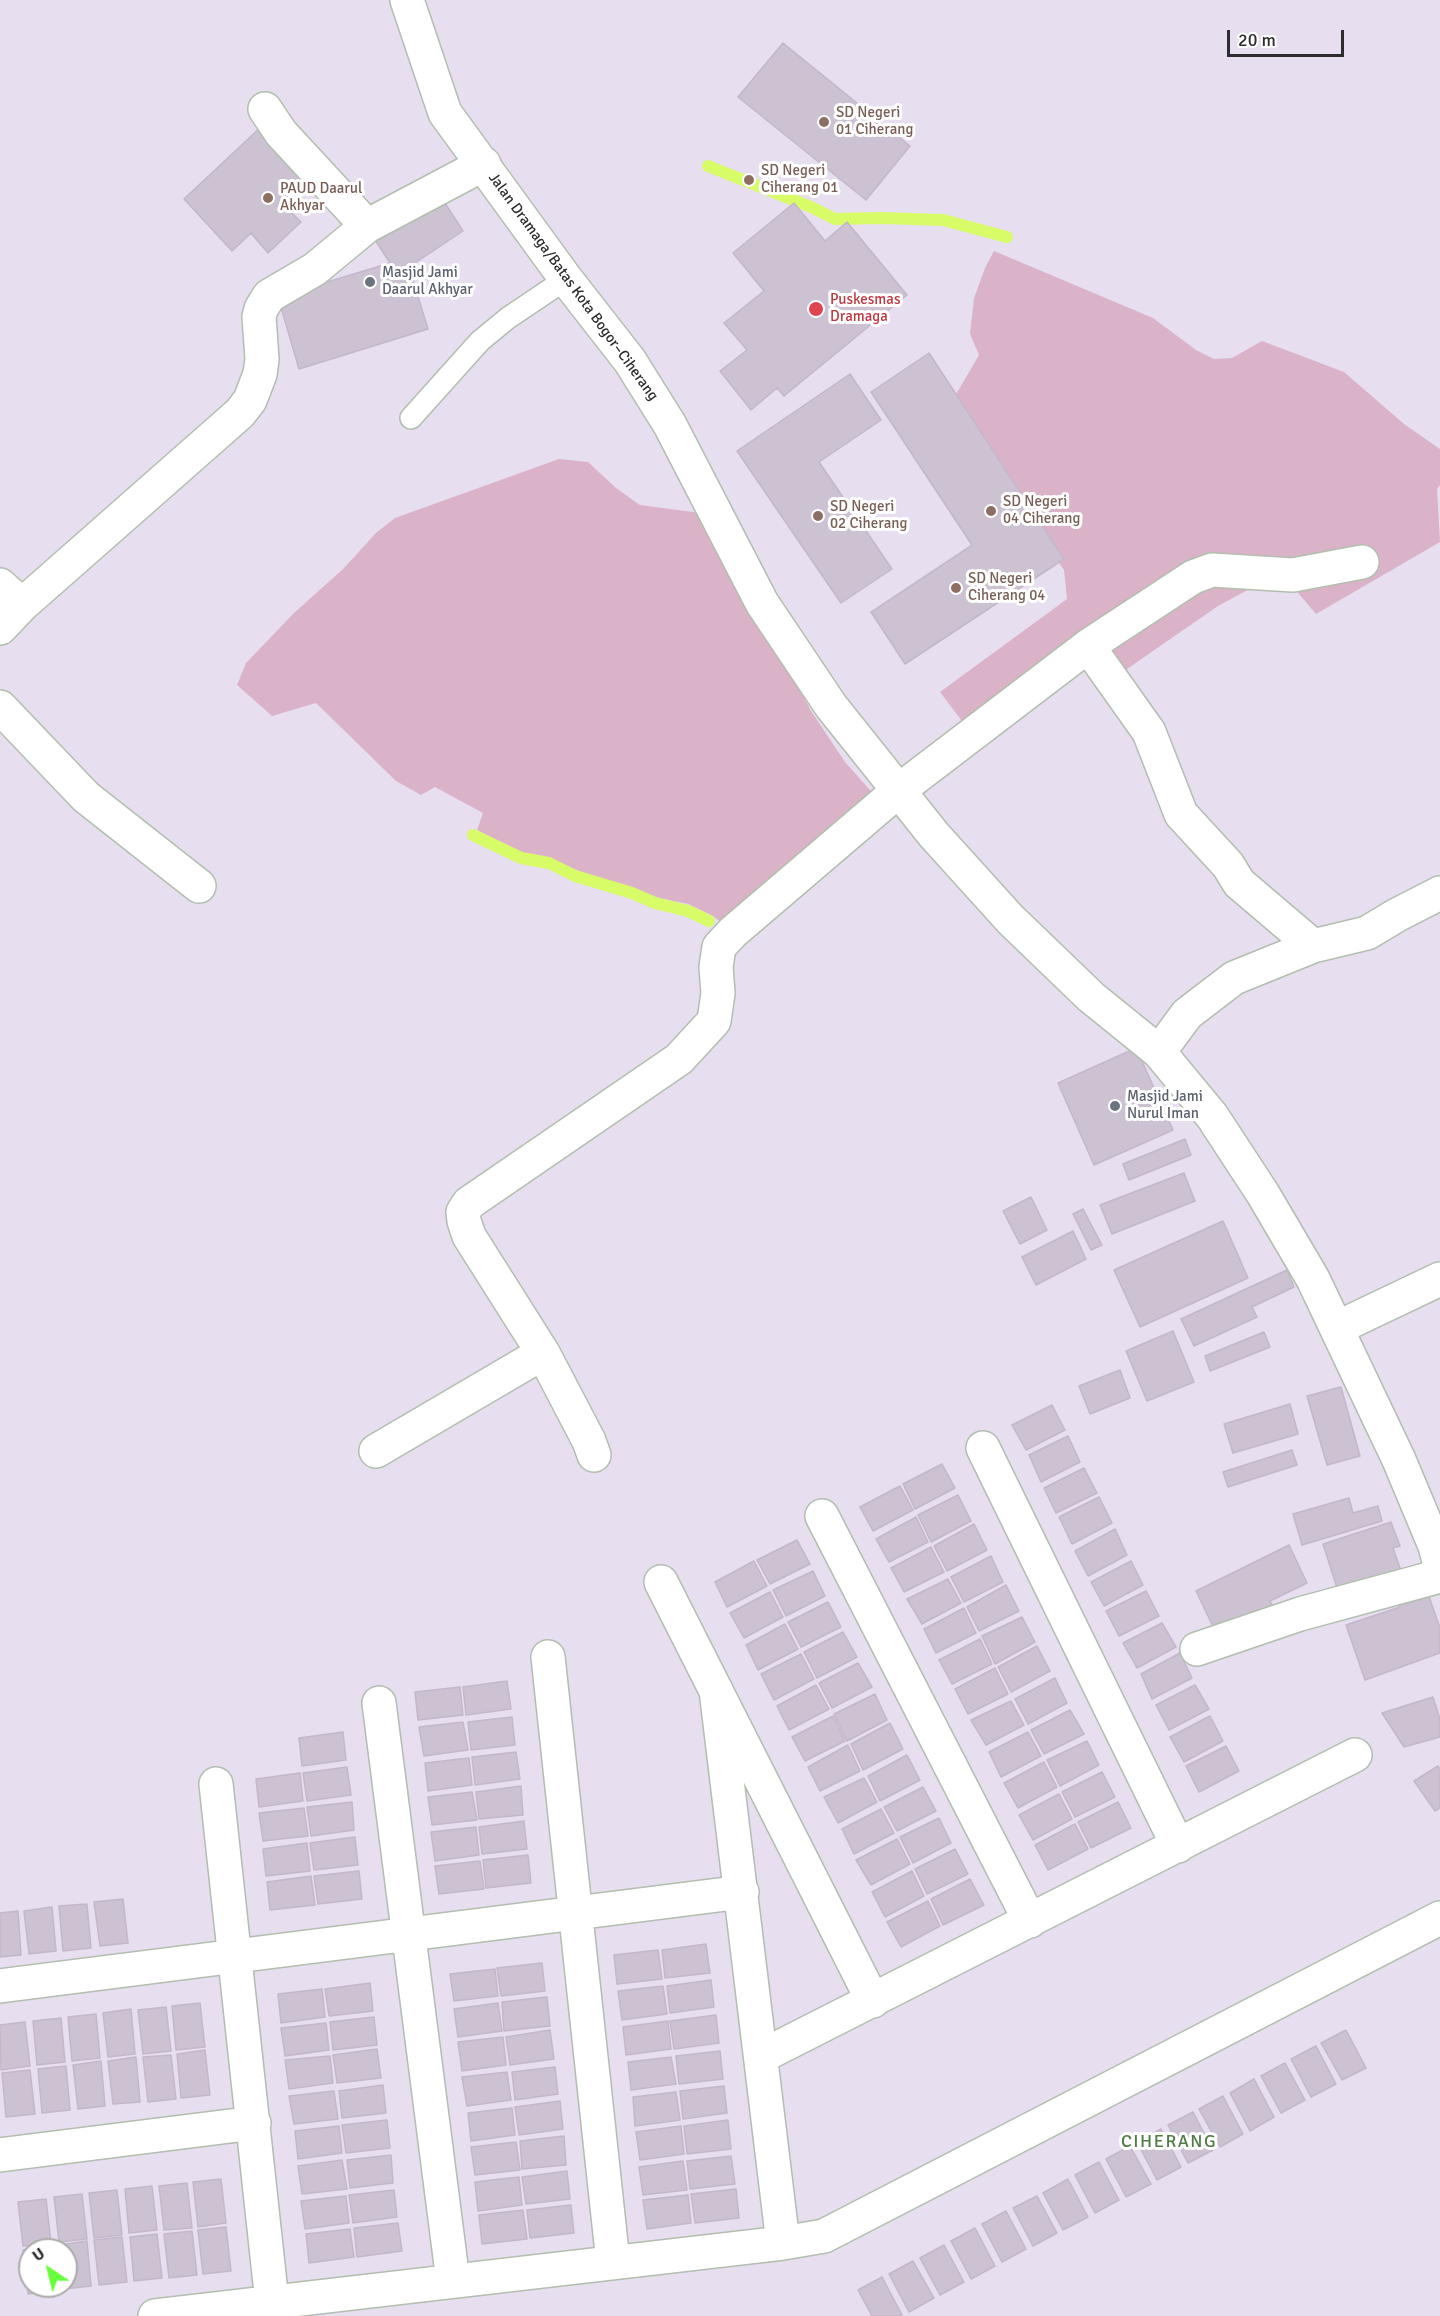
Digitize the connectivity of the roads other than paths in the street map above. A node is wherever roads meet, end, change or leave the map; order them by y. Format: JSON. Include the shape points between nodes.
{"nodes":[{"id":1,"x":407,"y":0,"type":"edge"},
{"id":2,"x":265,"y":109,"type":"dead end"},
{"id":3,"x":484,"y":164,"type":"junction"},
{"id":4,"x":367,"y":226,"type":"junction"},
{"id":5,"x":566,"y":279,"type":"junction"},
{"id":6,"x":411,"y":418,"type":"dead end"},
{"id":7,"x":1362,"y":562,"type":"dead end"},
{"id":8,"x":11,"y":595,"type":"edge"},
{"id":9,"x":0,"y":628,"type":"edge"},
{"id":10,"x":1088,"y":646,"type":"junction"},
{"id":11,"x":0,"y":707,"type":"edge"},
{"id":12,"x":898,"y":791,"type":"junction"},
{"id":13,"x":199,"y":885,"type":"dead end"},
{"id":14,"x":1440,"y":893,"type":"edge"},
{"id":15,"x":1313,"y":946,"type":"junction"},
{"id":16,"x":1159,"y":1052,"type":"junction"},
{"id":17,"x":1440,"y":1279,"type":"edge"},
{"id":18,"x":1337,"y":1328,"type":"junction"},
{"id":19,"x":543,"y":1353,"type":"junction"},
{"id":20,"x":983,"y":1448,"type":"dead end"},
{"id":21,"x":376,"y":1451,"type":"dead end"},
{"id":22,"x":594,"y":1455,"type":"dead end"},
{"id":23,"x":822,"y":1516,"type":"dead end"},
{"id":24,"x":1439,"y":1558,"type":"edge"},
{"id":25,"x":661,"y":1582,"type":"dead end"},
{"id":26,"x":1197,"y":1649,"type":"dead end"},
{"id":27,"x":548,"y":1657,"type":"dead end"},
{"id":28,"x":716,"y":1690,"type":"junction"},
{"id":29,"x":379,"y":1703,"type":"dead end"},
{"id":30,"x":1355,"y":1755,"type":"dead end"},
{"id":31,"x":216,"y":1784,"type":"dead end"},
{"id":32,"x":1178,"y":1846,"type":"junction"},
{"id":33,"x":742,"y":1892,"type":"junction"},
{"id":34,"x":576,"y":1913,"type":"junction"},
{"id":35,"x":1440,"y":1918,"type":"edge"},
{"id":36,"x":1030,"y":1921,"type":"junction"},
{"id":37,"x":408,"y":1934,"type":"junction"},
{"id":38,"x":236,"y":1956,"type":"junction"},
{"id":39,"x":0,"y":1986,"type":"edge"},
{"id":40,"x":873,"y":2001,"type":"junction"},
{"id":41,"x":762,"y":2056,"type":"junction"},
{"id":42,"x":254,"y":2123,"type":"junction"},
{"id":43,"x":0,"y":2155,"type":"edge"},
{"id":44,"x":783,"y":2243,"type":"junction"},
{"id":45,"x":613,"y":2262,"type":"junction"},
{"id":46,"x":453,"y":2281,"type":"junction"},
{"id":47,"x":272,"y":2302,"type":"junction"},
{"id":48,"x":155,"y":2316,"type":"edge"}],
"edges":[{"from":1,"to":3,"type":"street","name":"Jalan Dramaga/Batas Kota Bogor–Ciherang","via":[[445,113]]},
{"from":2,"to":4,"type":"street","via":[[281,133]]},
{"from":3,"to":4,"type":"street"},
{"from":3,"to":5,"type":"street","name":"Jalan Dramaga/Batas Kota Bogor–Ciherang"},
{"from":4,"to":8,"type":"street","via":[[315,269],[264,303],[259,317],[260,374],[240,413]]},
{"from":5,"to":6,"type":"lane","via":[[480,341]]},
{"from":5,"to":12,"type":"street","name":"Jalan Dramaga/Batas Kota Bogor–Ciherang","via":[[630,361],[670,424],[762,603],[831,706]]},
{"from":7,"to":10,"type":"street","via":[[1293,575],[1212,570],[1193,577]]},
{"from":8,"to":9,"type":"street"},
{"from":10,"to":12,"type":"street"},
{"from":10,"to":15,"type":"street","via":[[1149,732],[1181,814],[1228,865],[1239,883]]},
{"from":11,"to":13,"type":"street","via":[[86,797]]},
{"from":12,"to":16,"type":"street","name":"Jalan Dramaga/Batas Kota Bogor–Ciherang","via":[[1010,919],[1091,997]]},
{"from":12,"to":19,"type":"street","via":[[719,947],[714,1021],[679,1059],[469,1203],[463,1212],[469,1236]]},
{"from":14,"to":15,"type":"street","via":[[1367,933]]},
{"from":15,"to":16,"type":"street","via":[[1234,978],[1186,1014]]},
{"from":16,"to":18,"type":"street","name":"Jalan Dramaga/Batas Kota Bogor–Ciherang","via":[[1212,1116],[1263,1194]]},
{"from":17,"to":18,"type":"street"},
{"from":18,"to":24,"type":"street","name":"Jalan Dramaga/Batas Kota Bogor–Ciherang","via":[[1399,1460]]},
{"from":19,"to":21,"type":"street"},
{"from":19,"to":22,"type":"street"},
{"from":20,"to":32,"type":"street"},
{"from":23,"to":36,"type":"street"},
{"from":24,"to":26,"type":"street","via":[[1300,1614]]},
{"from":25,"to":28,"type":"street"},
{"from":27,"to":34,"type":"street"},
{"from":28,"to":33,"type":"street"},
{"from":28,"to":40,"type":"street"},
{"from":29,"to":37,"type":"street"},
{"from":30,"to":32,"type":"street"},
{"from":31,"to":38,"type":"street"},
{"from":32,"to":36,"type":"street"},
{"from":33,"to":34,"type":"street"},
{"from":33,"to":41,"type":"street"},
{"from":34,"to":37,"type":"street"},
{"from":34,"to":45,"type":"street"},
{"from":35,"to":44,"type":"street","via":[[824,2236]]},
{"from":36,"to":40,"type":"street"},
{"from":37,"to":38,"type":"street"},
{"from":37,"to":46,"type":"street"},
{"from":38,"to":39,"type":"street"},
{"from":38,"to":42,"type":"street"},
{"from":40,"to":41,"type":"street"},
{"from":41,"to":44,"type":"street"},
{"from":42,"to":43,"type":"street"},
{"from":42,"to":47,"type":"street"},
{"from":44,"to":45,"type":"street"},
{"from":45,"to":46,"type":"street"},
{"from":46,"to":47,"type":"street"},
{"from":47,"to":48,"type":"street"}]}
